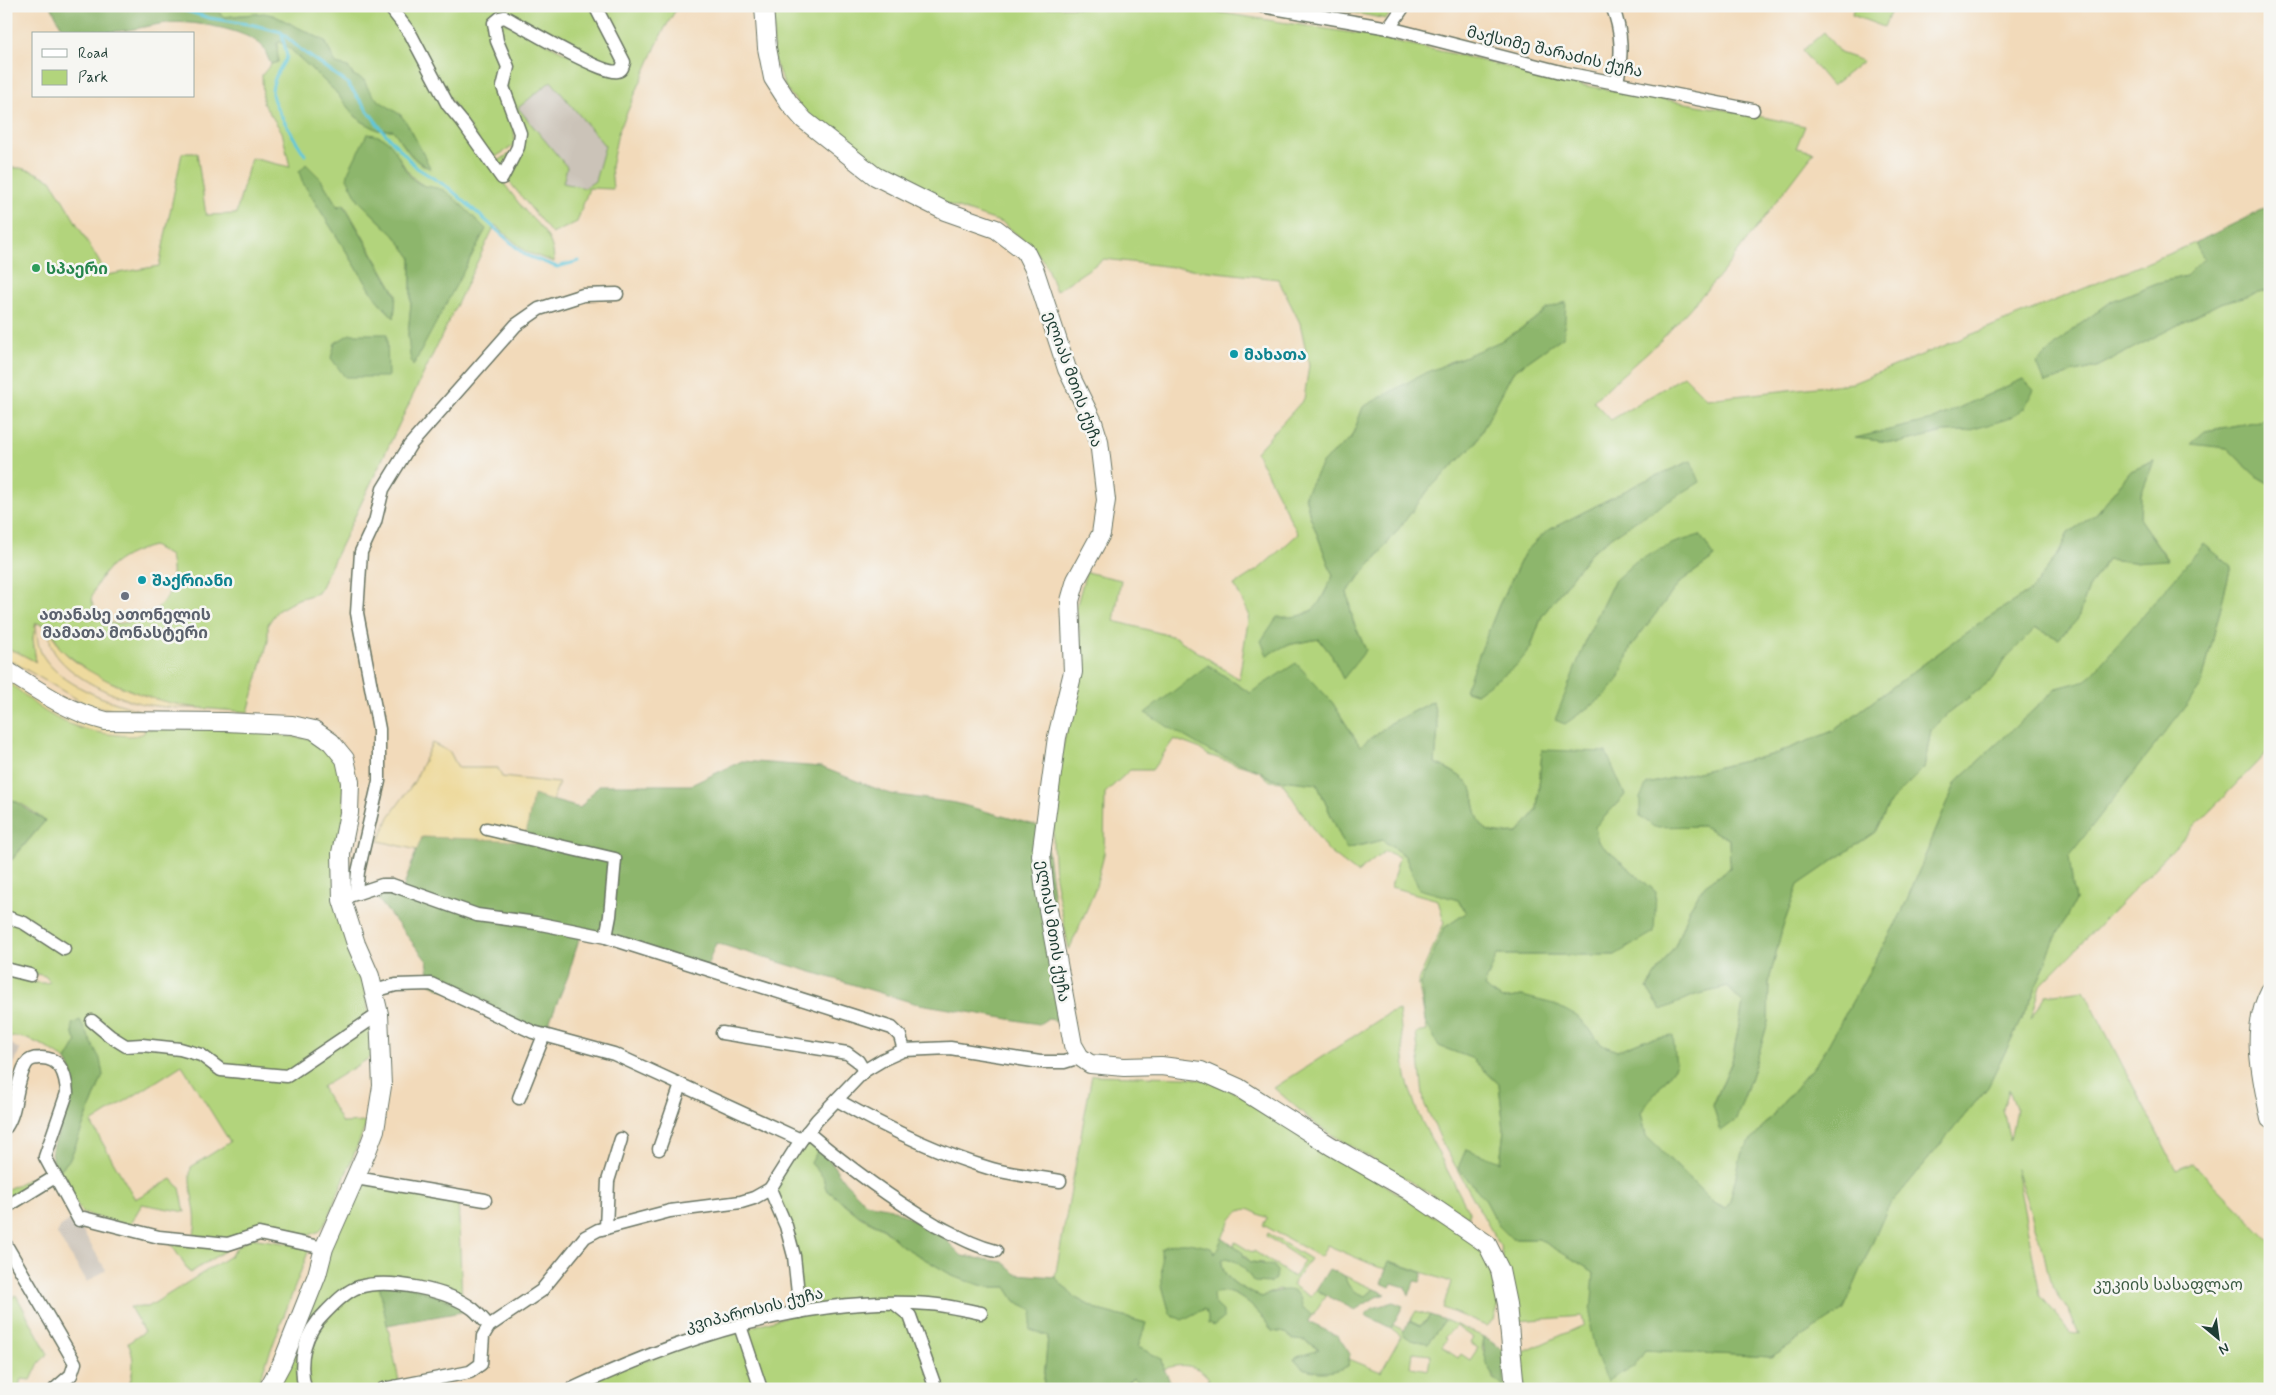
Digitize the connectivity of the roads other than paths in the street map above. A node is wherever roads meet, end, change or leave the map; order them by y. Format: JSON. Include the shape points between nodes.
{"nodes":[{"id":1,"x":389,"y":6,"type":"edge"},
{"id":2,"x":595,"y":6,"type":"edge"},
{"id":3,"x":764,"y":6,"type":"edge"},
{"id":4,"x":1262,"y":6,"type":"edge"},
{"id":5,"x":1404,"y":6,"type":"edge"},
{"id":6,"x":1612,"y":6,"type":"edge"},
{"id":7,"x":1389,"y":28,"type":"junction"},
{"id":8,"x":1618,"y":83,"type":"junction"},
{"id":9,"x":1752,"y":110,"type":"dead end"},
{"id":10,"x":617,"y":294,"type":"dead end"},
{"id":11,"x":6,"y":670,"type":"edge"},
{"id":12,"x":487,"y":829,"type":"dead end"},
{"id":13,"x":349,"y":896,"type":"junction"},
{"id":14,"x":6,"y":917,"type":"edge"},
{"id":15,"x":606,"y":937,"type":"junction"},
{"id":16,"x":64,"y":950,"type":"dead end"},
{"id":17,"x":6,"y":969,"type":"edge"},
{"id":18,"x":30,"y":975,"type":"dead end"},
{"id":19,"x":374,"y":991,"type":"junction"},
{"id":20,"x":2270,"y":991,"type":"edge"},
{"id":21,"x":378,"y":1014,"type":"junction"},
{"id":22,"x":92,"y":1021,"type":"dead end"},
{"id":23,"x":722,"y":1033,"type":"dead end"},
{"id":24,"x":544,"y":1035,"type":"junction"},
{"id":25,"x":904,"y":1050,"type":"junction"},
{"id":26,"x":1080,"y":1057,"type":"junction"},
{"id":27,"x":864,"y":1070,"type":"junction"},
{"id":28,"x":681,"y":1085,"type":"junction"},
{"id":29,"x":519,"y":1098,"type":"dead end"},
{"id":30,"x":837,"y":1100,"type":"junction"},
{"id":31,"x":2270,"y":1119,"type":"edge"},
{"id":32,"x":6,"y":1127,"type":"edge"},
{"id":33,"x":804,"y":1136,"type":"junction"},
{"id":34,"x":621,"y":1139,"type":"dead end"},
{"id":35,"x":659,"y":1149,"type":"dead end"},
{"id":36,"x":54,"y":1177,"type":"junction"},
{"id":37,"x":356,"y":1178,"type":"junction"},
{"id":38,"x":1060,"y":1181,"type":"dead end"},
{"id":39,"x":770,"y":1190,"type":"junction"},
{"id":40,"x":485,"y":1200,"type":"dead end"},
{"id":41,"x":6,"y":1207,"type":"edge"},
{"id":42,"x":606,"y":1228,"type":"junction"},
{"id":43,"x":6,"y":1245,"type":"edge"},
{"id":44,"x":324,"y":1248,"type":"junction"},
{"id":45,"x":996,"y":1251,"type":"dead end"},
{"id":46,"x":894,"y":1303,"type":"junction"},
{"id":47,"x":800,"y":1312,"type":"junction"},
{"id":48,"x":981,"y":1313,"type":"dead end"},
{"id":49,"x":489,"y":1326,"type":"junction"},
{"id":50,"x":740,"y":1326,"type":"junction"},
{"id":51,"x":760,"y":1386,"type":"dead end"},
{"id":52,"x":578,"y":1388,"type":"edge"},
{"id":53,"x":55,"y":1389,"type":"edge"},
{"id":54,"x":268,"y":1389,"type":"edge"},
{"id":55,"x":304,"y":1389,"type":"edge"},
{"id":56,"x":383,"y":1389,"type":"edge"},
{"id":57,"x":936,"y":1389,"type":"edge"},
{"id":58,"x":1515,"y":1389,"type":"edge"}],
"edges":[{"from":1,"to":2,"type":"street","via":[[410,33],[448,105],[464,122],[502,178],[518,147],[520,133],[503,87],[508,67],[497,41],[494,23],[505,18],[595,65],[612,72],[619,71],[624,62]]},
{"from":3,"to":26,"type":"street","name":"ელიას მთის ქუჩა","via":[[773,78],[804,120],[875,176],[944,211],[996,228],[1025,251],[1035,271],[1066,368],[1093,422],[1099,442],[1106,500],[1101,534],[1076,580],[1070,601],[1073,672],[1058,738],[1041,855],[1073,1045]]},
{"from":4,"to":7,"type":"street","name":"მაქსიმე შარაძის ქუჩა"},
{"from":5,"to":7,"type":"street"},
{"from":6,"to":8,"type":"street","via":[[1622,44]]},
{"from":7,"to":8,"type":"street","name":"მაქსიმე შარაძის ქუჩა","via":[[1565,73]]},
{"from":8,"to":9,"type":"street","name":"მაქსიმე შარაძის ქუჩა"},
{"from":10,"to":13,"type":"street","via":[[584,295],[539,309],[516,325],[410,446],[383,489],[375,522],[361,552],[357,613],[379,729],[379,781],[358,872]]},
{"from":11,"to":13,"type":"street","via":[[52,699],[106,721],[233,722],[292,725],[314,730],[341,753],[350,782],[349,812],[341,853]]},
{"from":12,"to":15,"type":"street","via":[[615,859]]},
{"from":13,"to":15,"type":"street","via":[[392,885],[477,915]]},
{"from":13,"to":19,"type":"street","via":[[356,944]]},
{"from":14,"to":16,"type":"street","via":[[24,924]]},
{"from":15,"to":25,"type":"street","via":[[892,1028],[900,1036]]},
{"from":17,"to":18,"type":"street"},
{"from":19,"to":21,"type":"street"},
{"from":19,"to":24,"type":"street","via":[[396,985],[430,984]]},
{"from":20,"to":31,"type":"street","via":[[2257,1030]]},
{"from":21,"to":22,"type":"street","via":[[287,1076],[221,1070],[200,1055],[180,1049],[126,1046]]},
{"from":21,"to":37,"type":"street","via":[[382,1086],[379,1114]]},
{"from":23,"to":27,"type":"street","via":[[847,1053]]},
{"from":24,"to":28,"type":"street","via":[[614,1054]]},
{"from":24,"to":29,"type":"street"},
{"from":25,"to":26,"type":"street","via":[[950,1048],[1040,1062],[1064,1062]]},
{"from":25,"to":27,"type":"street"},
{"from":26,"to":58,"type":"street","via":[[1090,1064],[1201,1071],[1239,1088],[1408,1190],[1487,1244],[1500,1270],[1507,1304]]},
{"from":27,"to":30,"type":"street"},
{"from":28,"to":33,"type":"street"},
{"from":28,"to":35,"type":"street"},
{"from":30,"to":33,"type":"street"},
{"from":30,"to":38,"type":"street","via":[[887,1129],[940,1151],[992,1169]]},
{"from":32,"to":36,"type":"street","via":[[25,1065],[29,1060],[41,1058],[56,1061],[62,1071],[66,1093],[45,1157]]},
{"from":33,"to":39,"type":"street"},
{"from":33,"to":45,"type":"street","via":[[911,1210],[964,1240]]},
{"from":34,"to":42,"type":"street","via":[[608,1181]]},
{"from":36,"to":41,"type":"street"},
{"from":36,"to":44,"type":"street","via":[[79,1220],[84,1218],[159,1237],[228,1244],[259,1234]]},
{"from":37,"to":40,"type":"street"},
{"from":37,"to":44,"type":"street"},
{"from":39,"to":42,"type":"street","via":[[741,1202],[670,1211]]},
{"from":39,"to":47,"type":"street","via":[[786,1226],[794,1256]]},
{"from":42,"to":49,"type":"street","via":[[585,1237],[541,1290]]},
{"from":43,"to":53,"type":"street","via":[[75,1363],[71,1375]]},
{"from":44,"to":54,"type":"street","via":[[282,1362]]},
{"from":46,"to":47,"type":"street","name":"კვიპაროსის ქუჩა"},
{"from":46,"to":48,"type":"street","name":"კვიპაროსის ქუჩა","via":[[930,1304]]},
{"from":46,"to":57,"type":"street","via":[[910,1316]]},
{"from":47,"to":50,"type":"street","name":"კვიპაროსის ქუჩა"},
{"from":49,"to":55,"type":"street","via":[[462,1303],[430,1291],[403,1284],[357,1287],[318,1320],[304,1344]]},
{"from":49,"to":56,"type":"street","via":[[483,1336],[481,1364],[477,1368]]},
{"from":50,"to":51,"type":"street"},
{"from":50,"to":52,"type":"street","name":"კვიპაროსის ქუჩა","via":[[667,1348]]}]}
